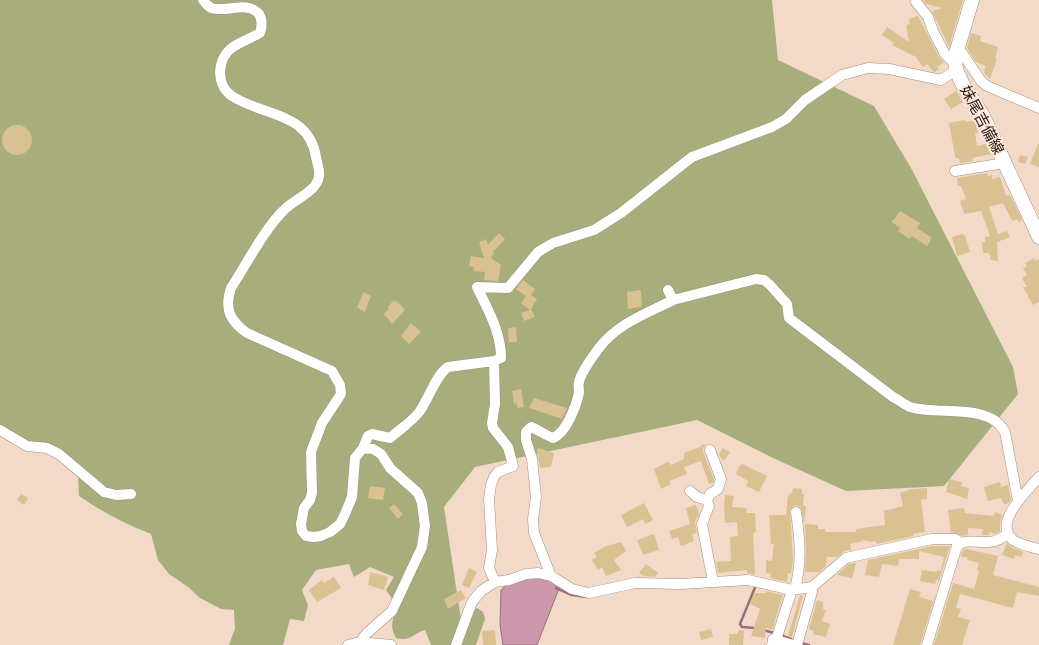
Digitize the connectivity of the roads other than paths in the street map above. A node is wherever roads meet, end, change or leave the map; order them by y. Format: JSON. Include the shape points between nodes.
{"nodes":[{"id":1,"x":203,"y":0,"type":"edge"},
{"id":2,"x":972,"y":0,"type":"edge"},
{"id":3,"x":916,"y":2,"type":"dead end"},
{"id":4,"x":958,"y":48,"type":"junction"},
{"id":5,"x":955,"y":67,"type":"junction"},
{"id":6,"x":1039,"y":108,"type":"edge"},
{"id":7,"x":1005,"y":163,"type":"junction"},
{"id":8,"x":955,"y":171,"type":"dead end"},
{"id":9,"x":1039,"y":237,"type":"edge"},
{"id":10,"x":668,"y":290,"type":"dead end"},
{"id":11,"x":673,"y":300,"type":"junction"},
{"id":12,"x":494,"y":361,"type":"junction"},
{"id":13,"x":0,"y":430,"type":"edge"},
{"id":14,"x":363,"y":448,"type":"junction"},
{"id":15,"x":710,"y":450,"type":"dead end"},
{"id":16,"x":1039,"y":477,"type":"edge"},
{"id":17,"x":690,"y":491,"type":"dead end"},
{"id":18,"x":131,"y":494,"type":"dead end"},
{"id":19,"x":707,"y":500,"type":"junction"},
{"id":20,"x":1018,"y":501,"type":"junction"},
{"id":21,"x":796,"y":512,"type":"dead end"},
{"id":22,"x":1008,"y":534,"type":"junction"},
{"id":23,"x":961,"y":543,"type":"junction"},
{"id":24,"x":1039,"y":549,"type":"edge"},
{"id":25,"x":552,"y":576,"type":"junction"},
{"id":26,"x":495,"y":582,"type":"junction"},
{"id":27,"x":713,"y":582,"type":"junction"},
{"id":28,"x":812,"y":587,"type":"junction"},
{"id":29,"x":794,"y":590,"type":"junction"},
{"id":30,"x":776,"y":638,"type":"edge"},
{"id":31,"x":360,"y":642,"type":"junction"},
{"id":32,"x":796,"y":643,"type":"edge"},
{"id":33,"x":348,"y":645,"type":"edge"},
{"id":34,"x":391,"y":645,"type":"edge"},
{"id":35,"x":456,"y":645,"type":"edge"},
{"id":36,"x":928,"y":645,"type":"edge"}],
"edges":[{"from":1,"to":14,"type":"street","via":[[211,8],[218,9],[243,4],[250,6],[262,20],[260,33],[225,55],[220,76],[224,90],[242,102],[294,123],[315,148],[317,183],[276,218],[231,288],[227,300],[228,309],[239,327],[332,371],[340,385],[341,394],[322,423],[311,452],[312,493],[300,524],[306,536],[321,536],[340,524],[352,497],[356,458]]},
{"from":2,"to":4,"type":"main road"},
{"from":3,"to":5,"type":"street","via":[[928,16],[945,54]]},
{"from":4,"to":5,"type":"main road"},
{"from":4,"to":6,"type":"street","via":[[987,86]]},
{"from":5,"to":7,"type":"main road","name":"妹尾吉備線"},
{"from":5,"to":12,"type":"street","via":[[941,80],[889,69],[868,68],[842,75],[805,100],[786,119],[692,157],[594,230],[552,243],[538,252],[508,288],[477,287],[495,325],[499,342],[501,358]]},
{"from":7,"to":8,"type":"street"},
{"from":7,"to":9,"type":"main road","name":"妹尾吉備線"},
{"from":10,"to":11,"type":"street"},
{"from":11,"to":20,"type":"street","via":[[764,280],[787,304],[789,318],[893,397],[911,407],[972,413],[1000,424],[1005,432]]},
{"from":11,"to":25,"type":"street","via":[[628,322],[600,347],[579,381],[573,410],[558,436],[545,436],[531,427],[526,432],[536,497],[534,533]]},
{"from":12,"to":14,"type":"street","via":[[443,370],[419,413],[390,438],[368,436]]},
{"from":12,"to":26,"type":"street","via":[[492,423],[508,447],[513,466],[498,472],[491,485],[492,550],[489,568]]},
{"from":13,"to":18,"type":"street","via":[[27,446],[47,448],[59,454],[104,492]]},
{"from":14,"to":31,"type":"street","via":[[381,454],[390,468],[418,493],[425,526],[422,547],[392,611]]},
{"from":15,"to":19,"type":"street","via":[[721,479],[718,489]]},
{"from":16,"to":20,"type":"street"},
{"from":17,"to":19,"type":"street"},
{"from":19,"to":27,"type":"street","via":[[709,506],[702,524]]},
{"from":20,"to":22,"type":"street","via":[[1008,518]]},
{"from":21,"to":29,"type":"street","via":[[800,569]]},
{"from":22,"to":23,"type":"street","via":[[996,541]]},
{"from":22,"to":24,"type":"street","via":[[1014,541]]},
{"from":23,"to":28,"type":"street","via":[[955,539],[932,538],[846,558]]},
{"from":23,"to":36,"type":"street","via":[[957,546]]},
{"from":25,"to":26,"type":"street","via":[[532,573]]},
{"from":25,"to":27,"type":"street","via":[[572,590],[589,593],[635,583]]},
{"from":26,"to":35,"type":"street","via":[[481,590],[472,602]]},
{"from":27,"to":29,"type":"street","via":[[748,580]]},
{"from":28,"to":29,"type":"street"},
{"from":28,"to":32,"type":"street"},
{"from":29,"to":30,"type":"street"},
{"from":30,"to":32,"type":"street"},
{"from":31,"to":33,"type":"street"},
{"from":31,"to":34,"type":"street"}]}
